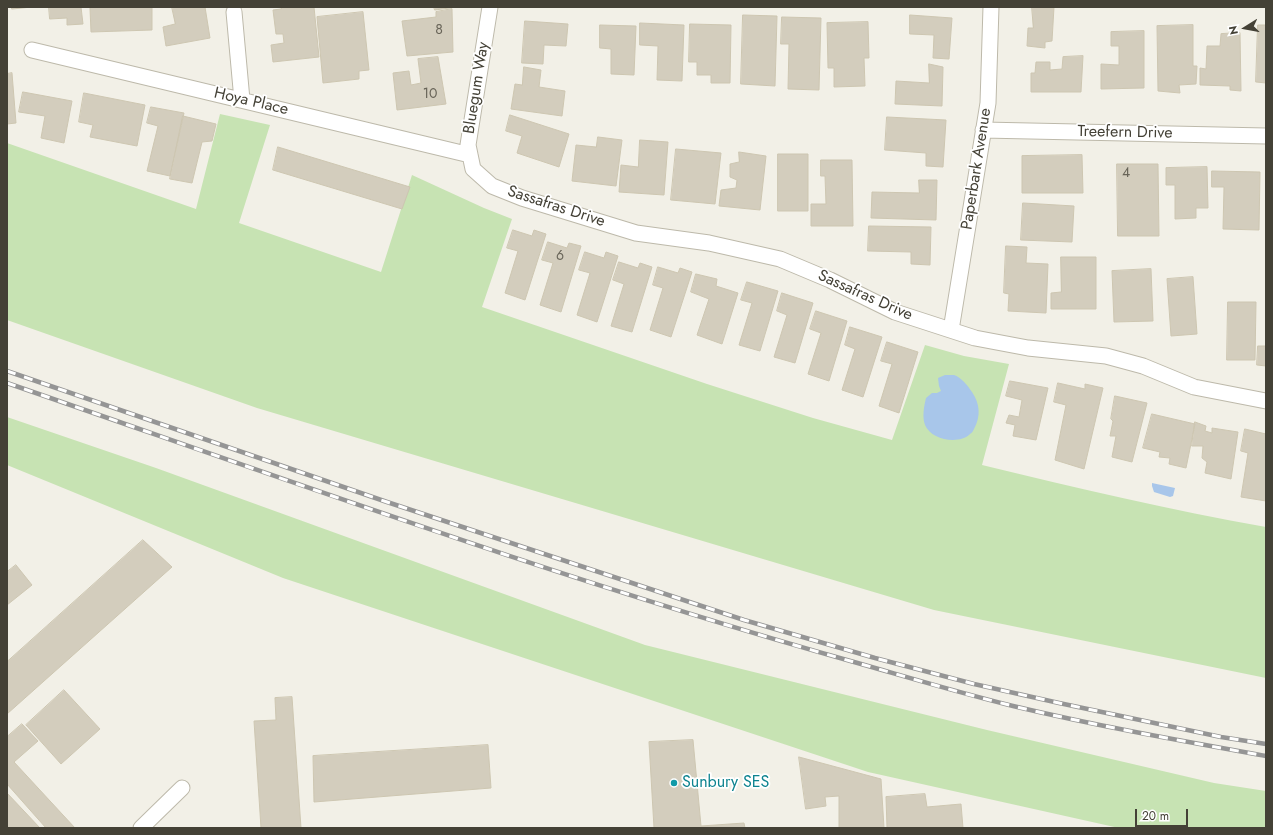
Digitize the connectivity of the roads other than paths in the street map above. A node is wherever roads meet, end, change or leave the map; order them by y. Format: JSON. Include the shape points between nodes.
{"nodes":[{"id":1,"x":490,"y":7,"type":"edge"},
{"id":2,"x":991,"y":7,"type":"edge"},
{"id":3,"x":234,"y":12,"type":"dead end"},
{"id":4,"x":32,"y":50,"type":"dead end"},
{"id":5,"x":242,"y":100,"type":"junction"},
{"id":6,"x":983,"y":130,"type":"junction"},
{"id":7,"x":1266,"y":136,"type":"edge"},
{"id":8,"x":470,"y":155,"type":"junction"},
{"id":9,"x":473,"y":169,"type":"joint"},
{"id":10,"x":951,"y":330,"type":"junction"},
{"id":11,"x":1266,"y":401,"type":"edge"},
{"id":12,"x":182,"y":788,"type":"dead end"},
{"id":13,"x":141,"y":828,"type":"edge"}],
"edges":[{"from":1,"to":8,"type":"street","name":"Bluegum Way","via":[[468,145]]},
{"from":2,"to":6,"type":"street","name":"Paperbark Avenue","via":[[988,103]]},
{"from":3,"to":5,"type":"street"},
{"from":4,"to":5,"type":"street","name":"Hoya Place"},
{"from":5,"to":8,"type":"street","name":"Hoya Place"},
{"from":6,"to":7,"type":"street","name":"Treefern Drive"},
{"from":6,"to":10,"type":"street","name":"Paperbark Avenue"},
{"from":8,"to":9,"type":"street","name":"Bluegum Way"},
{"from":9,"to":10,"type":"street","name":"Sassafras Drive","via":[[492,186],[522,198],[636,233],[709,243],[780,259],[895,312]]},
{"from":10,"to":11,"type":"street","name":"Sassafras Drive","via":[[975,338],[1028,348],[1106,356],[1143,366],[1194,387]]},
{"from":12,"to":13,"type":"street"}]}
